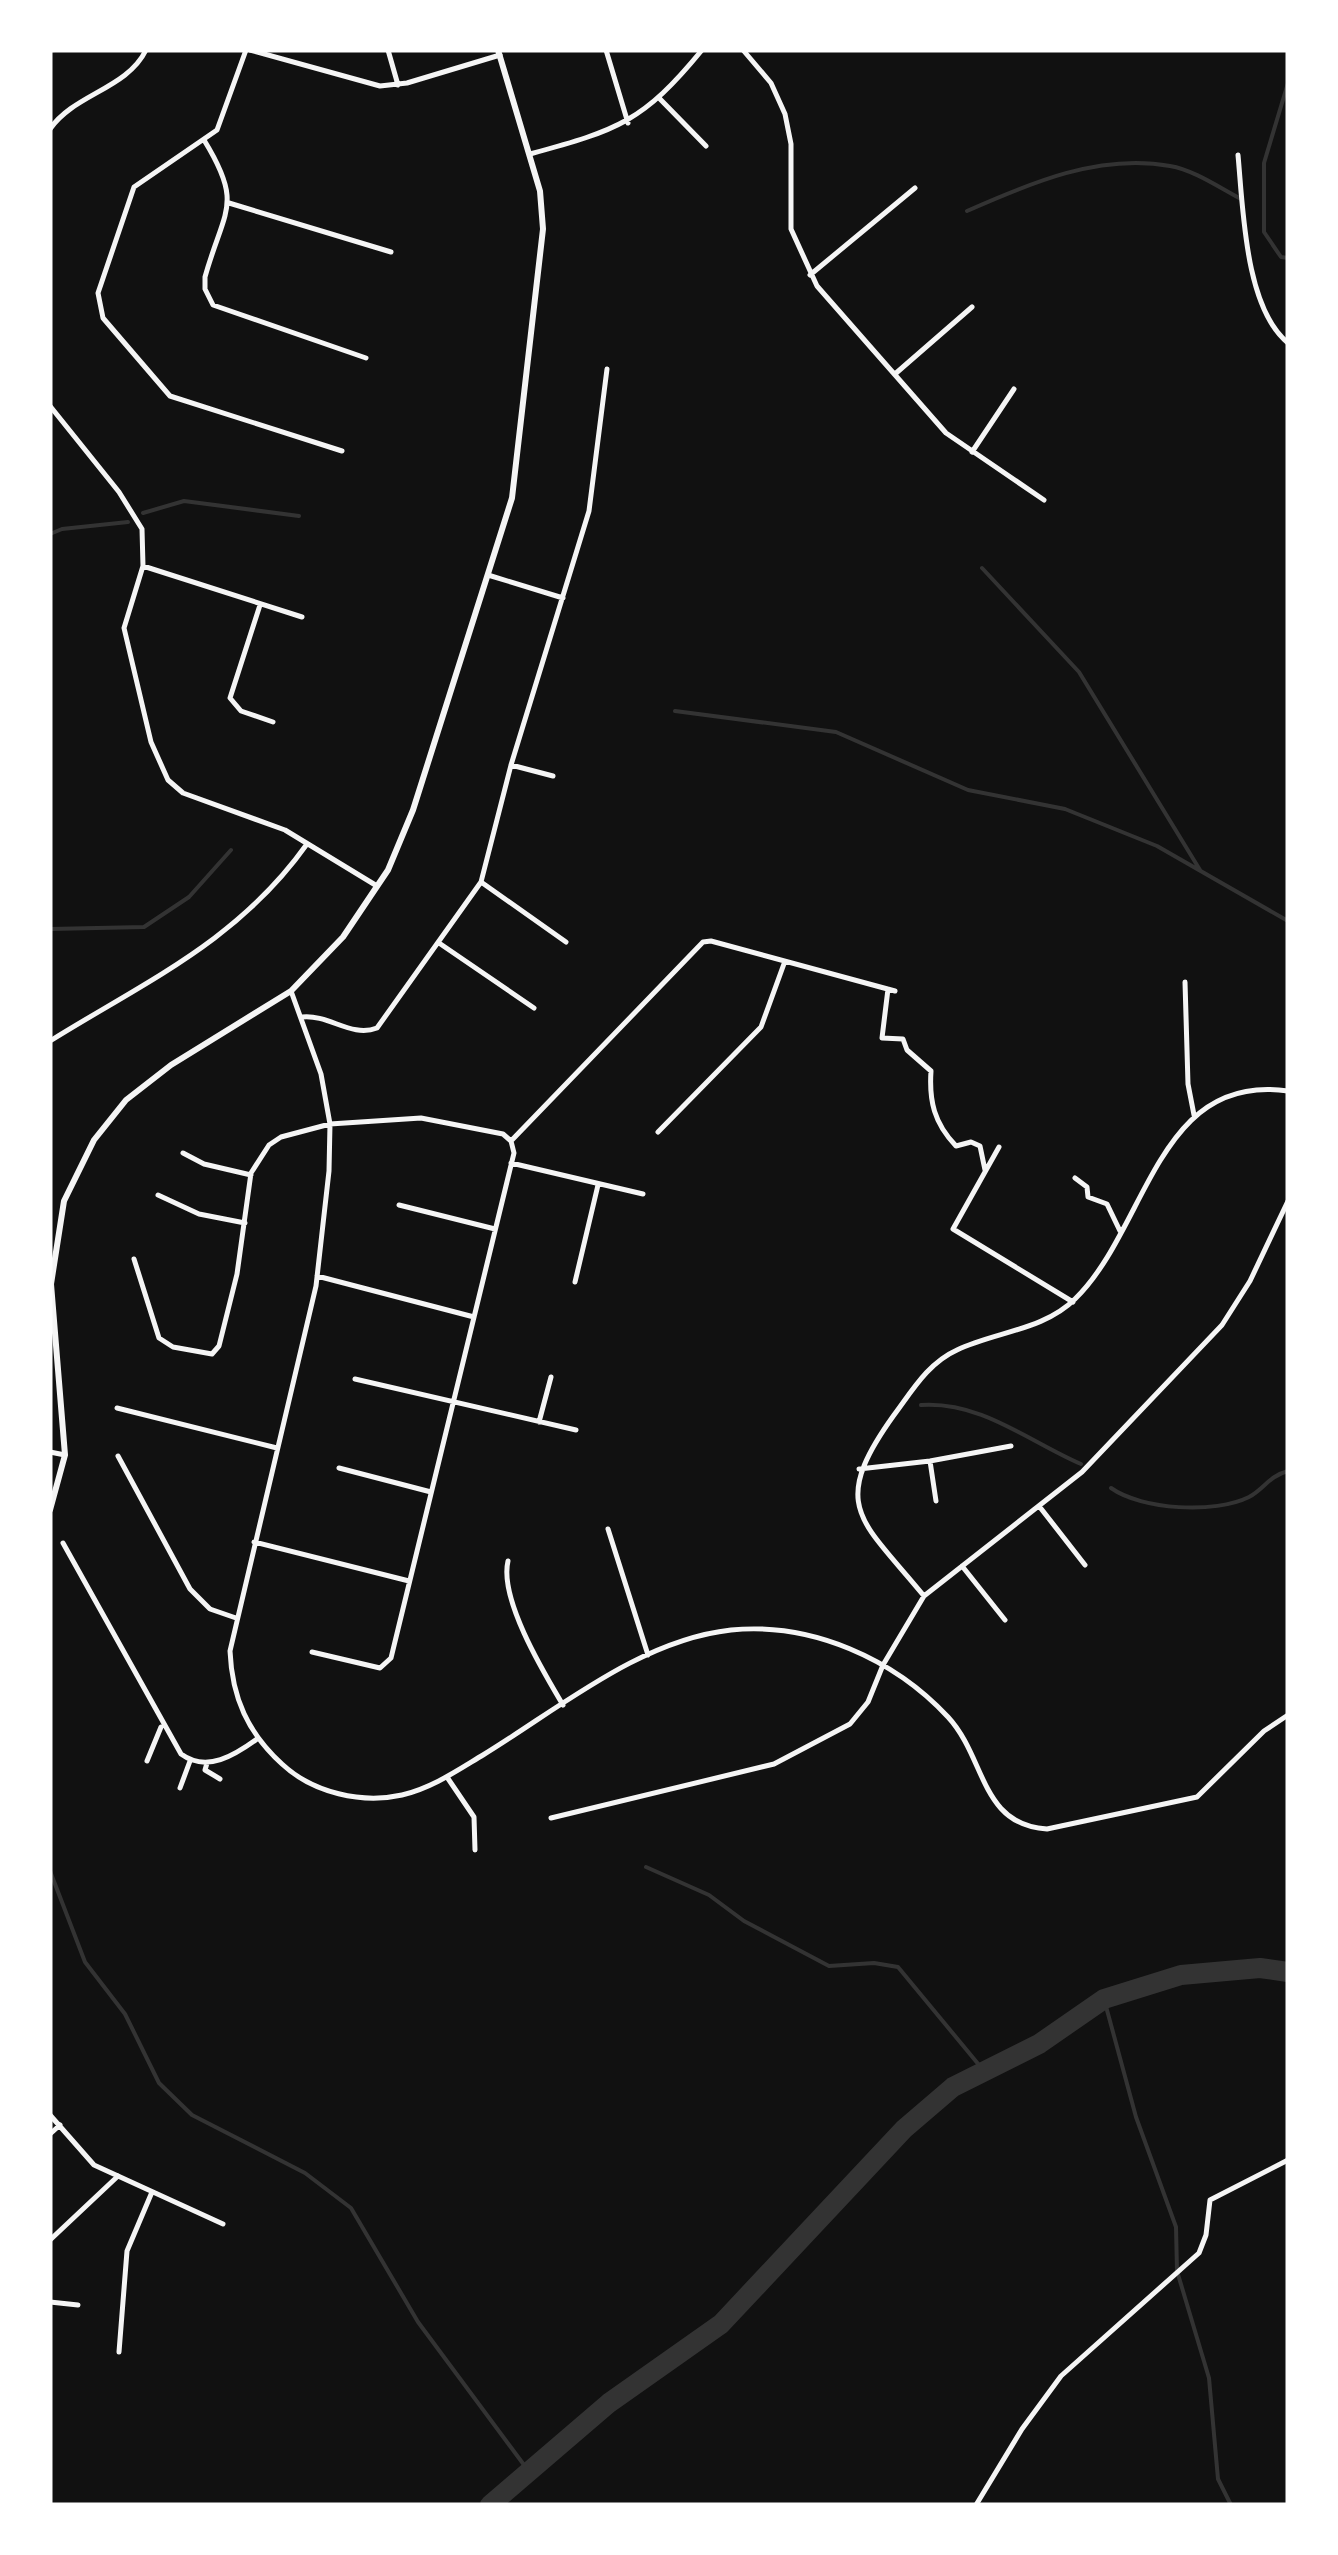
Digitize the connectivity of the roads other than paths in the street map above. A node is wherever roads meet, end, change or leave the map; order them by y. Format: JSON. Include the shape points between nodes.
{"nodes":[{"id":1,"x":146,"y":50,"type":"edge"},
{"id":2,"x":248,"y":50,"type":"edge"},
{"id":3,"x":388,"y":50,"type":"edge"},
{"id":4,"x":606,"y":50,"type":"edge"},
{"id":5,"x":702,"y":50,"type":"edge"},
{"id":6,"x":743,"y":50,"type":"edge"},
{"id":7,"x":499,"y":53,"type":"edge"},
{"id":8,"x":398,"y":85,"type":"junction"},
{"id":9,"x":660,"y":99,"type":"junction"},
{"id":10,"x":628,"y":123,"type":"junction"},
{"id":11,"x":50,"y":129,"type":"edge"},
{"id":12,"x":204,"y":140,"type":"junction"},
{"id":13,"x":706,"y":146,"type":"dead end"},
{"id":14,"x":530,"y":154,"type":"junction"},
{"id":15,"x":1238,"y":155,"type":"dead end"},
{"id":16,"x":915,"y":188,"type":"dead end"},
{"id":17,"x":229,"y":202,"type":"junction"},
{"id":18,"x":391,"y":252,"type":"dead end"},
{"id":19,"x":810,"y":275,"type":"junction"},
{"id":20,"x":972,"y":308,"type":"dead end"},
{"id":21,"x":1288,"y":343,"type":"edge"},
{"id":22,"x":366,"y":358,"type":"dead end"},
{"id":23,"x":607,"y":368,"type":"dead end"},
{"id":24,"x":895,"y":374,"type":"junction"},
{"id":25,"x":1014,"y":389,"type":"dead end"},
{"id":26,"x":50,"y":406,"type":"edge"},
{"id":27,"x":342,"y":451,"type":"dead end"},
{"id":28,"x":972,"y":452,"type":"junction"},
{"id":29,"x":1044,"y":500,"type":"dead end"},
{"id":30,"x":143,"y":566,"type":"junction"},
{"id":31,"x":488,"y":574,"type":"junction"},
{"id":32,"x":563,"y":598,"type":"junction"},
{"id":33,"x":260,"y":605,"type":"junction"},
{"id":34,"x":302,"y":617,"type":"dead end"},
{"id":35,"x":273,"y":722,"type":"dead end"},
{"id":36,"x":511,"y":765,"type":"junction"},
{"id":37,"x":553,"y":776,"type":"dead end"},
{"id":38,"x":307,"y":843,"type":"junction"},
{"id":39,"x":482,"y":882,"type":"junction"},
{"id":40,"x":378,"y":886,"type":"junction"},
{"id":41,"x":566,"y":942,"type":"dead end"},
{"id":42,"x":439,"y":943,"type":"junction"},
{"id":43,"x":786,"y":961,"type":"junction"},
{"id":44,"x":1185,"y":982,"type":"dead end"},
{"id":45,"x":291,"y":991,"type":"junction"},
{"id":46,"x":534,"y":1008,"type":"dead end"},
{"id":47,"x":302,"y":1018,"type":"junction"},
{"id":48,"x":50,"y":1040,"type":"edge"},
{"id":49,"x":1288,"y":1092,"type":"edge"},
{"id":50,"x":1194,"y":1115,"type":"junction"},
{"id":51,"x":330,"y":1124,"type":"junction"},
{"id":52,"x":658,"y":1132,"type":"dead end"},
{"id":53,"x":511,"y":1141,"type":"junction"},
{"id":54,"x":999,"y":1147,"type":"dead end"},
{"id":55,"x":183,"y":1153,"type":"dead end"},
{"id":56,"x":512,"y":1164,"type":"junction"},
{"id":57,"x":985,"y":1170,"type":"junction"},
{"id":58,"x":251,"y":1175,"type":"junction"},
{"id":59,"x":1075,"y":1178,"type":"dead end"},
{"id":60,"x":598,"y":1185,"type":"junction"},
{"id":61,"x":644,"y":1194,"type":"dead end"},
{"id":62,"x":158,"y":1195,"type":"dead end"},
{"id":63,"x":1288,"y":1201,"type":"edge"},
{"id":64,"x":400,"y":1205,"type":"dead end"},
{"id":65,"x":244,"y":1223,"type":"junction"},
{"id":66,"x":496,"y":1229,"type":"junction"},
{"id":67,"x":1120,"y":1231,"type":"junction"},
{"id":68,"x":134,"y":1260,"type":"dead end"},
{"id":69,"x":318,"y":1276,"type":"junction"},
{"id":70,"x":575,"y":1282,"type":"dead end"},
{"id":71,"x":1073,"y":1302,"type":"junction"},
{"id":72,"x":474,"y":1316,"type":"junction"},
{"id":73,"x":552,"y":1377,"type":"dead end"},
{"id":74,"x":356,"y":1380,"type":"dead end"},
{"id":75,"x":452,"y":1404,"type":"junction"},
{"id":76,"x":117,"y":1408,"type":"dead end"},
{"id":77,"x":539,"y":1422,"type":"junction"},
{"id":78,"x":576,"y":1430,"type":"dead end"},
{"id":79,"x":1011,"y":1446,"type":"dead end"},
{"id":80,"x":276,"y":1448,"type":"junction"},
{"id":81,"x":50,"y":1452,"type":"edge"},
{"id":82,"x":66,"y":1456,"type":"junction"},
{"id":83,"x":118,"y":1456,"type":"dead end"},
{"id":84,"x":930,"y":1461,"type":"junction"},
{"id":85,"x":338,"y":1468,"type":"dead end"},
{"id":86,"x":859,"y":1468,"type":"junction"},
{"id":87,"x":431,"y":1492,"type":"junction"},
{"id":88,"x":936,"y":1501,"type":"dead end"},
{"id":89,"x":1039,"y":1506,"type":"junction"},
{"id":90,"x":50,"y":1510,"type":"edge"},
{"id":91,"x":608,"y":1529,"type":"dead end"},
{"id":92,"x":254,"y":1542,"type":"junction"},
{"id":93,"x":63,"y":1543,"type":"dead end"},
{"id":94,"x":508,"y":1561,"type":"dead end"},
{"id":95,"x":1086,"y":1565,"type":"dead end"},
{"id":96,"x":962,"y":1566,"type":"junction"},
{"id":97,"x":409,"y":1581,"type":"junction"},
{"id":98,"x":924,"y":1596,"type":"junction"},
{"id":99,"x":236,"y":1618,"type":"junction"},
{"id":100,"x":1005,"y":1620,"type":"dead end"},
{"id":101,"x":312,"y":1652,"type":"dead end"},
{"id":102,"x":648,"y":1655,"type":"junction"},
{"id":103,"x":883,"y":1665,"type":"junction"},
{"id":104,"x":563,"y":1705,"type":"junction"},
{"id":105,"x":1288,"y":1715,"type":"edge"},
{"id":106,"x":161,"y":1726,"type":"junction"},
{"id":107,"x":258,"y":1739,"type":"junction"},
{"id":108,"x":148,"y":1761,"type":"dead end"},
{"id":109,"x":190,"y":1761,"type":"junction"},
{"id":110,"x":207,"y":1763,"type":"junction"},
{"id":111,"x":447,"y":1777,"type":"junction"},
{"id":112,"x":220,"y":1779,"type":"dead end"},
{"id":113,"x":180,"y":1788,"type":"dead end"},
{"id":114,"x":551,"y":1818,"type":"dead end"},
{"id":115,"x":475,"y":1850,"type":"dead end"},
{"id":116,"x":50,"y":2114,"type":"edge"},
{"id":117,"x":60,"y":2125,"type":"junction"},
{"id":118,"x":50,"y":2134,"type":"edge"},
{"id":119,"x":1288,"y":2160,"type":"edge"},
{"id":120,"x":118,"y":2176,"type":"junction"},
{"id":121,"x":152,"y":2192,"type":"junction"},
{"id":122,"x":223,"y":2224,"type":"dead end"},
{"id":123,"x":50,"y":2240,"type":"edge"},
{"id":124,"x":50,"y":2302,"type":"edge"},
{"id":125,"x":78,"y":2304,"type":"dead end"},
{"id":126,"x":118,"y":2352,"type":"dead end"},
{"id":127,"x":976,"y":2505,"type":"edge"}],
"edges":[{"from":1,"to":11,"type":"street","via":[[129,72]]},
{"from":2,"to":8,"type":"street","via":[[368,85]]},
{"from":2,"to":12,"type":"street","via":[[224,118]]},
{"from":3,"to":8,"type":"street"},
{"from":4,"to":10,"type":"street"},
{"from":5,"to":9,"type":"street"},
{"from":6,"to":19,"type":"street","via":[[785,114],[790,229]]},
{"from":7,"to":8,"type":"street"},
{"from":7,"to":14,"type":"street"},
{"from":9,"to":10,"type":"street"},
{"from":9,"to":13,"type":"street"},
{"from":10,"to":14,"type":"street"},
{"from":12,"to":17,"type":"street","via":[[226,178]]},
{"from":12,"to":27,"type":"street","via":[[134,187],[98,293],[99,310],[170,396]]},
{"from":14,"to":31,"type":"street","via":[[542,207],[541,252],[516,476]]},
{"from":15,"to":21,"type":"street","via":[[1246,241],[1270,329]]},
{"from":16,"to":19,"type":"street"},
{"from":17,"to":18,"type":"street"},
{"from":17,"to":22,"type":"street","via":[[205,277],[214,305]]},
{"from":19,"to":24,"type":"street"},
{"from":20,"to":24,"type":"street"},
{"from":23,"to":32,"type":"street","via":[[589,512]]},
{"from":24,"to":28,"type":"street","via":[[946,433]]},
{"from":25,"to":28,"type":"street"},
{"from":26,"to":30,"type":"street","via":[[138,522]]},
{"from":28,"to":29,"type":"street"},
{"from":30,"to":33,"type":"street"},
{"from":30,"to":38,"type":"street","via":[[124,628],[164,774],[183,794]]},
{"from":31,"to":32,"type":"street"},
{"from":31,"to":40,"type":"street","via":[[413,810]]},
{"from":32,"to":36,"type":"street"},
{"from":33,"to":34,"type":"street"},
{"from":33,"to":35,"type":"street","via":[[230,698],[241,711]]},
{"from":36,"to":37,"type":"street"},
{"from":36,"to":39,"type":"street"},
{"from":38,"to":40,"type":"street"},
{"from":38,"to":48,"type":"street","via":[[273,888],[221,937]]},
{"from":39,"to":41,"type":"street"},
{"from":39,"to":42,"type":"street"},
{"from":40,"to":45,"type":"street","via":[[343,937]]},
{"from":42,"to":46,"type":"street"},
{"from":42,"to":47,"type":"street","via":[[377,1028],[364,1032],[326,1018]]},
{"from":43,"to":52,"type":"street","via":[[761,1027]]},
{"from":43,"to":53,"type":"street","via":[[703,942]]},
{"from":43,"to":57,"type":"street","via":[[892,990],[882,1038],[903,1040],[931,1071],[927,1090],[934,1115],[956,1146],[980,1146]]},
{"from":44,"to":50,"type":"street"},
{"from":45,"to":47,"type":"street"},
{"from":45,"to":82,"type":"street","via":[[153,1077],[112,1114],[78,1168],[64,1202],[52,1269]]},
{"from":47,"to":51,"type":"street","via":[[318,1058]]},
{"from":49,"to":50,"type":"street","via":[[1232,1092]]},
{"from":50,"to":67,"type":"street"},
{"from":51,"to":53,"type":"street","via":[[421,1118],[504,1134]]},
{"from":51,"to":58,"type":"street","via":[[280,1137],[259,1155]]},
{"from":51,"to":69,"type":"street"},
{"from":53,"to":56,"type":"street"},
{"from":54,"to":57,"type":"street"},
{"from":55,"to":58,"type":"street"},
{"from":56,"to":60,"type":"street"},
{"from":56,"to":66,"type":"street"},
{"from":57,"to":71,"type":"street","via":[[953,1229]]},
{"from":58,"to":65,"type":"street"},
{"from":59,"to":67,"type":"street","via":[[1088,1197],[1108,1204]]},
{"from":60,"to":61,"type":"street"},
{"from":60,"to":70,"type":"street"},
{"from":62,"to":65,"type":"street","via":[[199,1214]]},
{"from":63,"to":89,"type":"street","via":[[1222,1326],[1095,1460]]},
{"from":64,"to":66,"type":"street"},
{"from":65,"to":68,"type":"street","via":[[220,1346],[212,1354],[159,1338]]},
{"from":66,"to":72,"type":"street"},
{"from":67,"to":71,"type":"street"},
{"from":69,"to":72,"type":"street"},
{"from":69,"to":80,"type":"street"},
{"from":71,"to":86,"type":"street","via":[[942,1358]]},
{"from":72,"to":75,"type":"street"},
{"from":73,"to":77,"type":"street"},
{"from":74,"to":75,"type":"street"},
{"from":75,"to":77,"type":"street"},
{"from":75,"to":87,"type":"street"},
{"from":76,"to":80,"type":"street"},
{"from":77,"to":78,"type":"street"},
{"from":79,"to":84,"type":"street"},
{"from":80,"to":92,"type":"street"},
{"from":81,"to":82,"type":"street"},
{"from":82,"to":90,"type":"street"},
{"from":83,"to":99,"type":"street","via":[[190,1589],[210,1610]]},
{"from":84,"to":86,"type":"street"},
{"from":84,"to":88,"type":"street"},
{"from":85,"to":87,"type":"street"},
{"from":86,"to":98,"type":"street","via":[[856,1493],[863,1517]]},
{"from":87,"to":97,"type":"street"},
{"from":89,"to":95,"type":"street"},
{"from":89,"to":96,"type":"street"},
{"from":91,"to":102,"type":"street"},
{"from":92,"to":97,"type":"street"},
{"from":92,"to":99,"type":"street"},
{"from":93,"to":106,"type":"street"},
{"from":94,"to":104,"type":"street","via":[[506,1578],[534,1654]]},
{"from":96,"to":98,"type":"street"},
{"from":96,"to":100,"type":"street"},
{"from":97,"to":101,"type":"street","via":[[384,1668]]},
{"from":98,"to":103,"type":"street"},
{"from":99,"to":107,"type":"street","via":[[233,1687]]},
{"from":102,"to":103,"type":"street","via":[[715,1632],[765,1630],[838,1643]]},
{"from":102,"to":104,"type":"street"},
{"from":103,"to":105,"type":"street","via":[[948,1718],[1006,1816],[1027,1828],[1197,1797]]},
{"from":103,"to":114,"type":"street","via":[[860,1714],[782,1761]]},
{"from":104,"to":111,"type":"street"},
{"from":106,"to":108,"type":"street"},
{"from":106,"to":109,"type":"street"},
{"from":107,"to":110,"type":"street"},
{"from":107,"to":111,"type":"street","via":[[288,1770],[350,1796],[406,1794]]},
{"from":109,"to":110,"type":"street"},
{"from":109,"to":113,"type":"street"},
{"from":110,"to":112,"type":"street","via":[[205,1770]]},
{"from":111,"to":115,"type":"street","via":[[474,1817]]},
{"from":116,"to":117,"type":"street"},
{"from":117,"to":118,"type":"street"},
{"from":117,"to":120,"type":"street","via":[[94,2164]]},
{"from":119,"to":127,"type":"street","via":[[1210,2200],[1199,2253],[1061,2376]]},
{"from":120,"to":121,"type":"street"},
{"from":120,"to":123,"type":"street"},
{"from":121,"to":122,"type":"street"},
{"from":121,"to":126,"type":"street","via":[[127,2251]]},
{"from":124,"to":125,"type":"street"}]}
